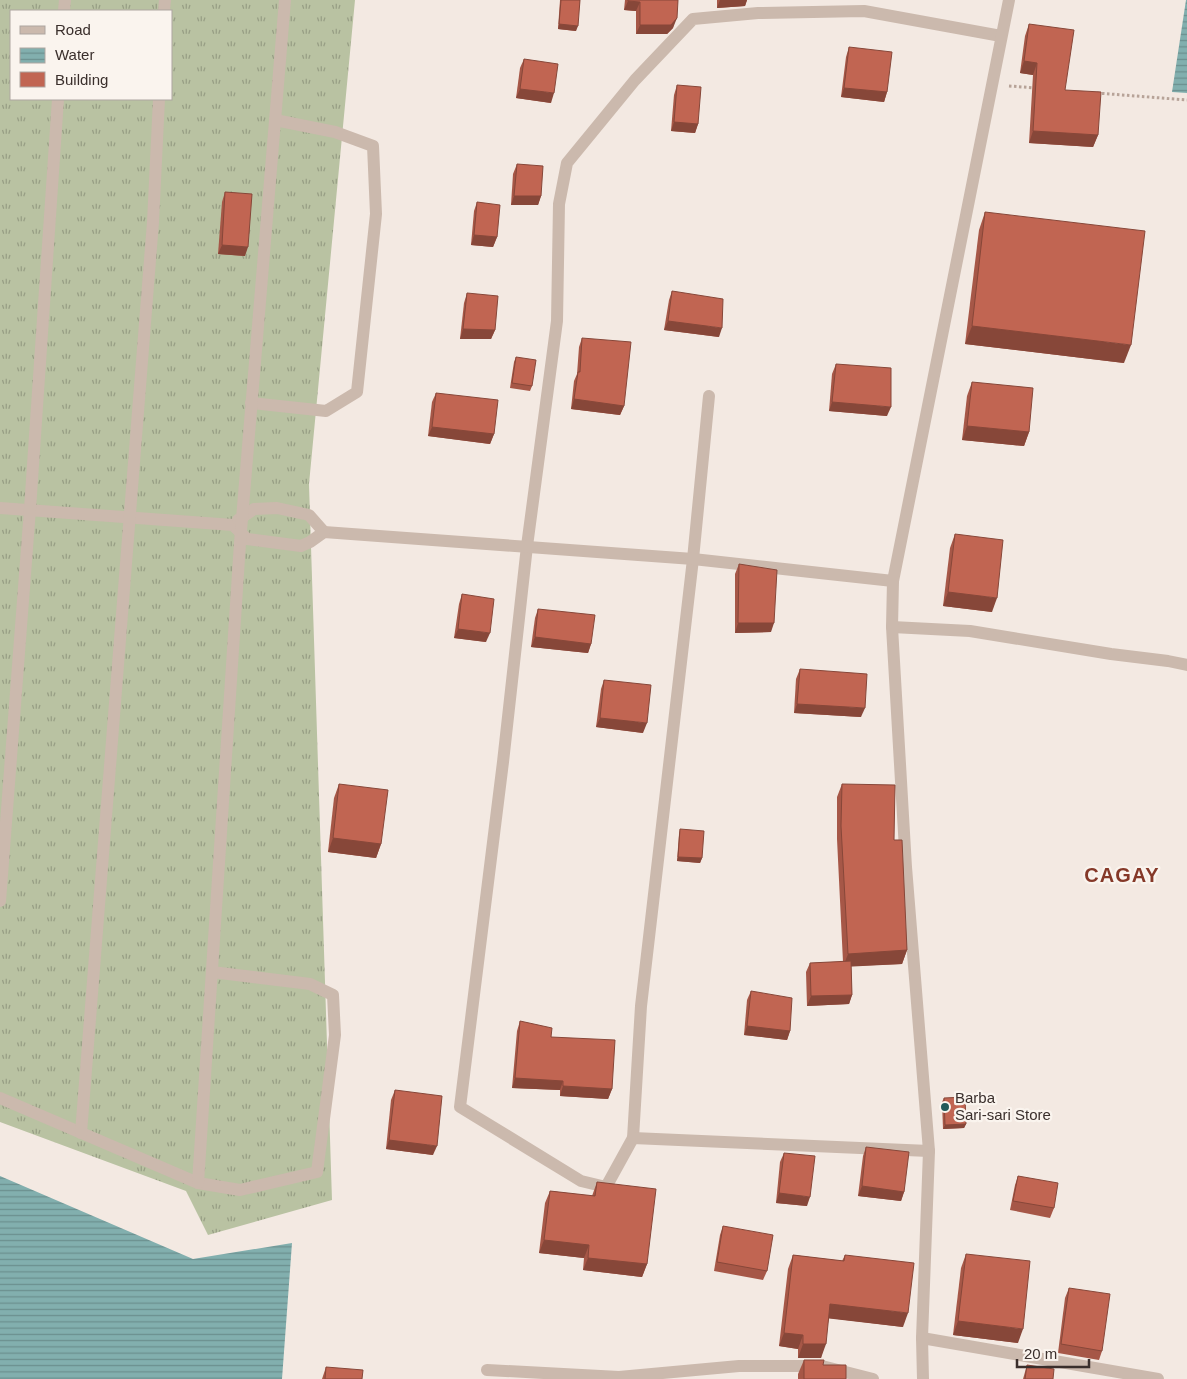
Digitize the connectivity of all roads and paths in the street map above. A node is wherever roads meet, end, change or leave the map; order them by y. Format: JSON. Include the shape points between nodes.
{"nodes":[{"id":1,"x":285,"y":0,"type":"edge"},
{"id":2,"x":1009,"y":0,"type":"edge"},
{"id":3,"x":1001,"y":36,"type":"junction"},
{"id":4,"x":991,"y":84,"type":"junction"},
{"id":5,"x":1040,"y":88,"type":"edge"},
{"id":6,"x":1089,"y":92,"type":"edge"},
{"id":7,"x":58,"y":100,"type":"edge"},
{"id":8,"x":159,"y":100,"type":"edge"},
{"id":9,"x":1187,"y":100,"type":"edge"},
{"id":10,"x":275,"y":120,"type":"junction"},
{"id":11,"x":709,"y":396,"type":"dead end"},
{"id":12,"x":252,"y":403,"type":"junction"},
{"id":13,"x":0,"y":508,"type":"edge"},
{"id":14,"x":30,"y":509,"type":"junction"},
{"id":15,"x":130,"y":516,"type":"junction"},
{"id":16,"x":238,"y":524,"type":"junction"},
{"id":17,"x":324,"y":532,"type":"junction"},
{"id":18,"x":527,"y":546,"type":"junction"},
{"id":19,"x":693,"y":559,"type":"junction"},
{"id":20,"x":893,"y":581,"type":"junction"},
{"id":21,"x":892,"y":627,"type":"junction"},
{"id":22,"x":1187,"y":665,"type":"edge"},
{"id":23,"x":0,"y":901,"type":"edge"},
{"id":24,"x":212,"y":972,"type":"junction"},
{"id":25,"x":0,"y":1098,"type":"edge"},
{"id":26,"x":81,"y":1133,"type":"junction"},
{"id":27,"x":633,"y":1138,"type":"junction"},
{"id":28,"x":929,"y":1151,"type":"junction"},
{"id":29,"x":198,"y":1183,"type":"junction"},
{"id":30,"x":922,"y":1338,"type":"junction"},
{"id":31,"x":486,"y":1370,"type":"dead end"},
{"id":32,"x":873,"y":1379,"type":"edge"},
{"id":33,"x":923,"y":1379,"type":"edge"},
{"id":34,"x":1158,"y":1379,"type":"edge"}],
"edges":[{"from":1,"to":10,"type":"street"},
{"from":2,"to":3,"type":"street"},
{"from":3,"to":4,"type":"street"},
{"from":3,"to":18,"type":"street","via":[[864,11],[693,18],[635,80],[567,163],[559,204],[557,321]]},
{"from":4,"to":5,"type":"path"},
{"from":4,"to":20,"type":"street"},
{"from":6,"to":9,"type":"path"},
{"from":7,"to":14,"type":"street"},
{"from":8,"to":15,"type":"street","via":[[153,222]]},
{"from":10,"to":12,"type":"street"},
{"from":10,"to":12,"type":"street","via":[[335,132],[373,146],[376,214],[357,392],[326,411]]},
{"from":11,"to":19,"type":"street"},
{"from":12,"to":16,"type":"street"},
{"from":13,"to":14,"type":"street"},
{"from":14,"to":15,"type":"street"},
{"from":14,"to":23,"type":"street"},
{"from":15,"to":16,"type":"street"},
{"from":15,"to":26,"type":"street"},
{"from":16,"to":17,"type":"street","via":[[247,539],[300,546]]},
{"from":16,"to":17,"type":"street","via":[[254,509],[277,508],[304,513],[313,518]]},
{"from":16,"to":24,"type":"street"},
{"from":17,"to":18,"type":"street"},
{"from":18,"to":19,"type":"street"},
{"from":18,"to":27,"type":"street","via":[[504,762],[460,1107],[581,1182],[606,1186]]},
{"from":19,"to":20,"type":"street"},
{"from":19,"to":27,"type":"street","via":[[641,1006]]},
{"from":20,"to":21,"type":"street"},
{"from":21,"to":22,"type":"street","via":[[970,630]]},
{"from":21,"to":28,"type":"street","via":[[906,867]]},
{"from":24,"to":29,"type":"street"},
{"from":24,"to":29,"type":"street","via":[[310,984],[333,995],[335,1035],[317,1172],[240,1190]]},
{"from":25,"to":26,"type":"street"},
{"from":26,"to":29,"type":"street"},
{"from":27,"to":28,"type":"street"},
{"from":28,"to":30,"type":"street"},
{"from":30,"to":33,"type":"street"},
{"from":30,"to":34,"type":"street"},
{"from":31,"to":32,"type":"street","via":[[619,1377],[739,1366],[822,1366]]}]}
